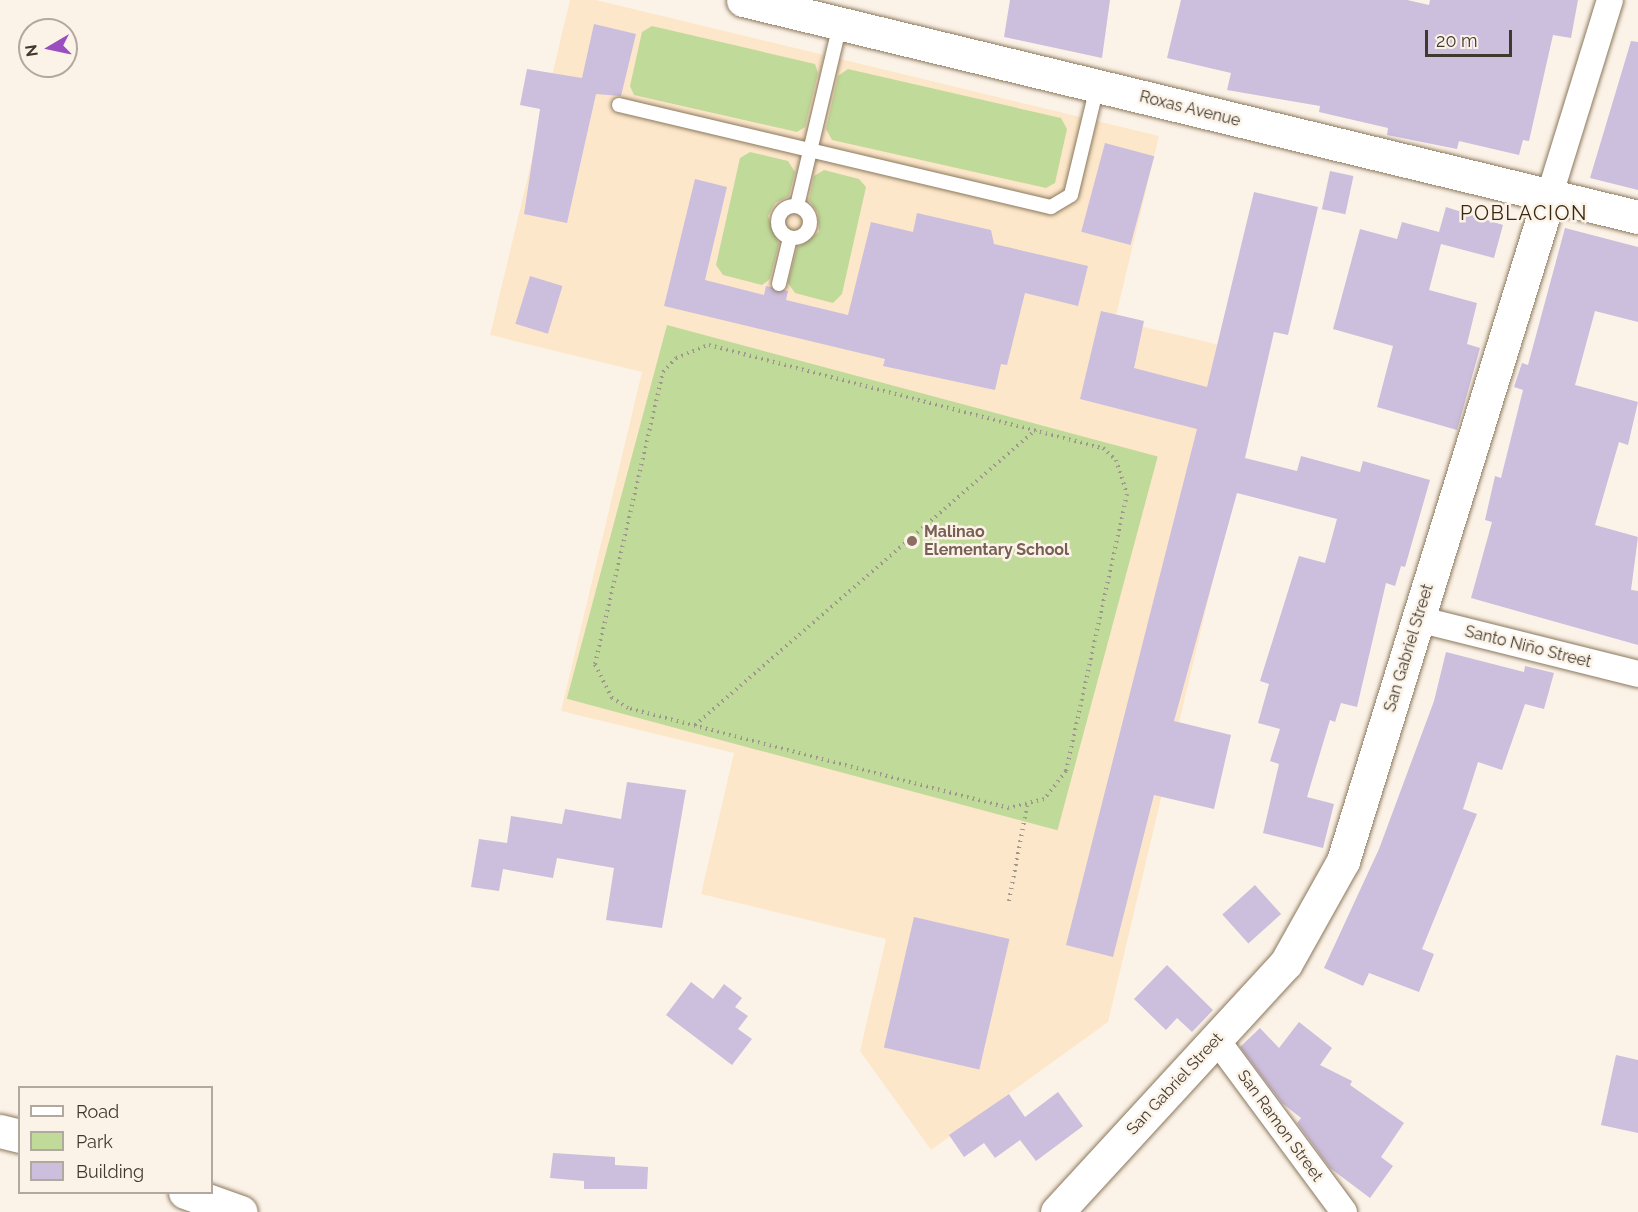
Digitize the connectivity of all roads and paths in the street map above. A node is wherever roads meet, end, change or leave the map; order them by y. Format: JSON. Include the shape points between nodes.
{"nodes":[{"id":1,"x":743,"y":0,"type":"edge"},
{"id":2,"x":1610,"y":0,"type":"edge"},
{"id":3,"x":840,"y":24,"type":"junction"},
{"id":4,"x":1097,"y":87,"type":"junction"},
{"id":5,"x":619,"y":105,"type":"dead end"},
{"id":6,"x":810,"y":150,"type":"junction"},
{"id":7,"x":1549,"y":197,"type":"junction"},
{"id":8,"x":797,"y":206,"type":"junction"},
{"id":9,"x":1638,"y":217,"type":"edge"},
{"id":10,"x":790,"y":238,"type":"junction"},
{"id":11,"x":779,"y":284,"type":"dead end"},
{"id":12,"x":1036,"y":430,"type":"junction"},
{"id":13,"x":1418,"y":619,"type":"junction"},
{"id":14,"x":1638,"y":674,"type":"edge"},
{"id":15,"x":694,"y":726,"type":"junction"},
{"id":16,"x":1027,"y":806,"type":"junction"},
{"id":17,"x":1009,"y":901,"type":"dead end"},
{"id":18,"x":1216,"y":1039,"type":"junction"},
{"id":19,"x":0,"y":1131,"type":"edge"},
{"id":20,"x":18,"y":1136,"type":"edge"},
{"id":21,"x":191,"y":1194,"type":"edge"},
{"id":22,"x":241,"y":1212,"type":"edge"},
{"id":23,"x":1057,"y":1212,"type":"edge"},
{"id":24,"x":1344,"y":1212,"type":"edge"}],
"edges":[{"from":1,"to":3,"type":"street","name":"Roxas Avenue"},
{"from":2,"to":7,"type":"street","name":"San Gabriel Street"},
{"from":3,"to":4,"type":"street","name":"Roxas Avenue"},
{"from":3,"to":6,"type":"lane"},
{"from":4,"to":6,"type":"lane","via":[[1071,195],[1056,207]]},
{"from":4,"to":7,"type":"street","name":"Roxas Avenue"},
{"from":5,"to":6,"type":"lane"},
{"from":6,"to":8,"type":"lane"},
{"from":7,"to":9,"type":"street","name":"Roxas Avenue"},
{"from":7,"to":13,"type":"street","name":"San Gabriel Street"},
{"from":8,"to":10,"type":"lane","via":[[787,206],[778,218],[778,228]]},
{"from":8,"to":10,"type":"lane","via":[[809,215],[810,226],[800,238]]},
{"from":10,"to":11,"type":"lane"},
{"from":12,"to":15,"type":"path"},
{"from":12,"to":15,"type":"path","via":[[709,345],[676,358],[663,372],[595,664],[612,698],[628,708]]},
{"from":12,"to":16,"type":"path","via":[[1103,448],[1116,460],[1127,495],[1066,771],[1044,799]]},
{"from":13,"to":14,"type":"street","name":"Santo Niño Street"},
{"from":13,"to":18,"type":"street","name":"San Gabriel Street","via":[[1343,861],[1286,963]]},
{"from":15,"to":16,"type":"path","via":[[1009,808]]},
{"from":16,"to":17,"type":"path"},
{"from":18,"to":23,"type":"street","name":"San Gabriel Street"},
{"from":18,"to":24,"type":"street","name":"San Ramon Street"},
{"from":19,"to":20,"type":"street"},
{"from":21,"to":22,"type":"street"}]}
